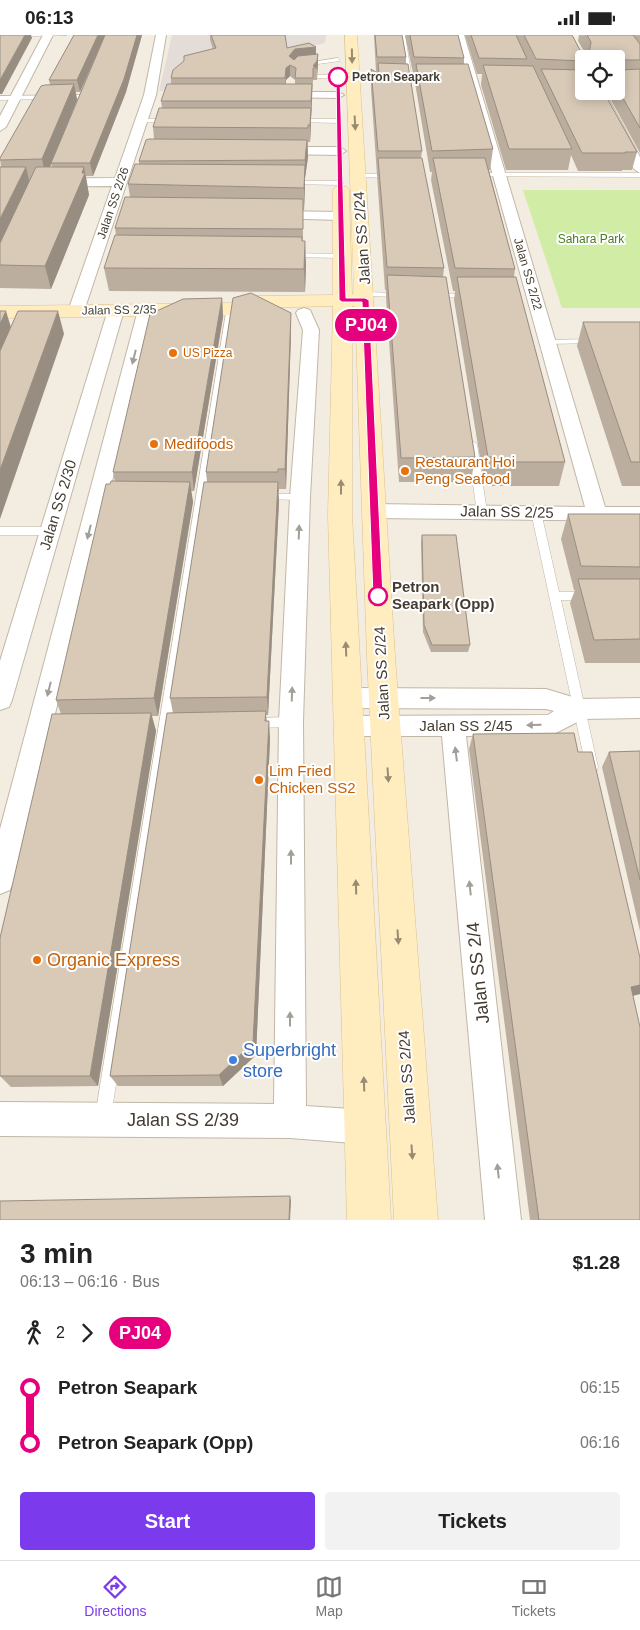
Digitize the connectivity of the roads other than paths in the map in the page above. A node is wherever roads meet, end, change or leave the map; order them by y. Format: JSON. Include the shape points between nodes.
{"nodes":[{"id":1,"x":48,"y":35,"type":"edge"},
{"id":2,"x":65,"y":35,"type":"edge"},
{"id":3,"x":161,"y":35,"type":"edge"},
{"id":4,"x":349,"y":35,"type":"edge"},
{"id":5,"x":403,"y":35,"type":"edge"},
{"id":6,"x":459,"y":35,"type":"edge"},
{"id":7,"x":0,"y":36,"type":"edge"},
{"id":8,"x":338,"y":60,"type":"junction"},
{"id":9,"x":295,"y":65,"type":"edge"},
{"id":10,"x":317,"y":77,"type":"edge"},
{"id":11,"x":468,"y":80,"type":"junction"},
{"id":12,"x":345,"y":84,"type":"junction"},
{"id":13,"x":409,"y":84,"type":"junction"},
{"id":14,"x":87,"y":87,"type":"edge"},
{"id":15,"x":271,"y":95,"type":"edge"},
{"id":16,"x":83,"y":96,"type":"junction"},
{"id":17,"x":0,"y":98,"type":"edge"},
{"id":18,"x":17,"y":98,"type":"junction"},
{"id":19,"x":603,"y":100,"type":"edge"},
{"id":20,"x":80,"y":105,"type":"edge"},
{"id":21,"x":140,"y":121,"type":"junction"},
{"id":22,"x":180,"y":121,"type":"edge"},
{"id":23,"x":289,"y":121,"type":"edge"},
{"id":24,"x":339,"y":121,"type":"junction"},
{"id":25,"x":1,"y":126,"type":"edge"},
{"id":26,"x":270,"y":151,"type":"edge"},
{"id":27,"x":340,"y":151,"type":"junction"},
{"id":28,"x":571,"y":166,"type":"edge"},
{"id":29,"x":640,"y":169,"type":"edge"},
{"id":30,"x":396,"y":175,"type":"edge"},
{"id":31,"x":471,"y":175,"type":"edge"},
{"id":32,"x":499,"y":175,"type":"junction"},
{"id":33,"x":575,"y":175,"type":"junction"},
{"id":34,"x":640,"y":175,"type":"edge"},
{"id":35,"x":358,"y":176,"type":"junction"},
{"id":36,"x":125,"y":182,"type":"junction"},
{"id":37,"x":0,"y":183,"type":"edge"},
{"id":38,"x":283,"y":183,"type":"edge"},
{"id":39,"x":341,"y":183,"type":"junction"},
{"id":40,"x":109,"y":213,"type":"junction"},
{"id":41,"x":129,"y":213,"type":"edge"},
{"id":42,"x":255,"y":215,"type":"edge"},
{"id":43,"x":342,"y":216,"type":"junction"},
{"id":44,"x":282,"y":255,"type":"edge"},
{"id":45,"x":341,"y":255,"type":"junction"},
{"id":46,"x":343,"y":279,"type":"junction"},
{"id":47,"x":447,"y":286,"type":"edge"},
{"id":48,"x":412,"y":295,"type":"edge"},
{"id":49,"x":421,"y":295,"type":"edge"},
{"id":50,"x":448,"y":295,"type":"junction"},
{"id":51,"x":477,"y":296,"type":"edge"},
{"id":52,"x":366,"y":302,"type":"junction"},
{"id":53,"x":450,"y":305,"type":"edge"},
{"id":54,"x":305,"y":307,"type":"junction"},
{"id":55,"x":342,"y":307,"type":"junction"},
{"id":56,"x":235,"y":309,"type":"junction"},
{"id":57,"x":116,"y":310,"type":"junction"},
{"id":58,"x":146,"y":310,"type":"junction"},
{"id":59,"x":76,"y":311,"type":"junction"},
{"id":60,"x":0,"y":312,"type":"edge"},
{"id":61,"x":342,"y":337,"type":"junction"},
{"id":62,"x":547,"y":341,"type":"junction"},
{"id":63,"x":601,"y":341,"type":"edge"},
{"id":64,"x":470,"y":433,"type":"edge"},
{"id":65,"x":251,"y":497,"type":"edge"},
{"id":66,"x":300,"y":497,"type":"junction"},
{"id":67,"x":374,"y":511,"type":"junction"},
{"id":68,"x":482,"y":512,"type":"junction"},
{"id":69,"x":536,"y":512,"type":"junction"},
{"id":70,"x":597,"y":513,"type":"junction"},
{"id":71,"x":640,"y":514,"type":"edge"},
{"id":72,"x":0,"y":531,"type":"edge"},
{"id":73,"x":50,"y":531,"type":"junction"},
{"id":74,"x":555,"y":596,"type":"junction"},
{"id":75,"x":602,"y":596,"type":"edge"},
{"id":76,"x":0,"y":700,"type":"edge"},
{"id":77,"x":640,"y":708,"type":"edge"},
{"id":78,"x":579,"y":709,"type":"junction"},
{"id":79,"x":348,"y":712,"type":"junction"},
{"id":80,"x":384,"y":712,"type":"junction"},
{"id":81,"x":242,"y":723,"type":"edge"},
{"id":82,"x":291,"y":723,"type":"junction"},
{"id":83,"x":453,"y":726,"type":"junction"},
{"id":84,"x":595,"y":777,"type":"edge"},
{"id":85,"x":0,"y":881,"type":"edge"},
{"id":86,"x":0,"y":1119,"type":"edge"},
{"id":87,"x":103,"y":1119,"type":"junction"},
{"id":88,"x":290,"y":1121,"type":"junction"},
{"id":89,"x":366,"y":1127,"type":"junction"},
{"id":90,"x":369,"y":1220,"type":"edge"},
{"id":91,"x":416,"y":1220,"type":"edge"},
{"id":92,"x":503,"y":1220,"type":"edge"}],
"edges":[{"from":1,"to":2,"type":"lane"},
{"from":1,"to":7,"type":"lane"},
{"from":1,"to":18,"type":"street"},
{"from":3,"to":21,"type":"street","name":"Jalan SS 2/26","via":[[154,95]]},
{"from":4,"to":8,"type":"main road","name":"Jalan SS 2/24"},
{"from":4,"to":12,"type":"main road","name":"Jalan SS 2/24","one_way":true},
{"from":5,"to":13,"type":"lane"},
{"from":6,"to":11,"type":"street","name":"Jalan SS 2/22"},
{"from":8,"to":9,"type":"lane"},
{"from":8,"to":12,"type":"main road","name":"Jalan SS 2/24"},
{"from":10,"to":12,"type":"lane"},
{"from":11,"to":13,"type":"street"},
{"from":11,"to":32,"type":"street","name":"Jalan SS 2/22"},
{"from":12,"to":13,"type":"street","via":[[380,79]]},
{"from":12,"to":15,"type":"street"},
{"from":12,"to":24,"type":"main road","name":"Jalan SS 2/24"},
{"from":12,"to":35,"type":"main road","name":"Jalan SS 2/24","one_way":true},
{"from":14,"to":16,"type":"lane"},
{"from":16,"to":18,"type":"lane"},
{"from":16,"to":20,"type":"lane"},
{"from":17,"to":18,"type":"lane"},
{"from":18,"to":25,"type":"street"},
{"from":19,"to":29,"type":"street"},
{"from":21,"to":22,"type":"lane"},
{"from":21,"to":36,"type":"street","name":"Jalan SS 2/26","via":[[136,150]]},
{"from":23,"to":24,"type":"lane"},
{"from":24,"to":27,"type":"main road","name":"Jalan SS 2/24"},
{"from":26,"to":27,"type":"street"},
{"from":27,"to":39,"type":"main road","name":"Jalan SS 2/24"},
{"from":28,"to":33,"type":"lane"},
{"from":30,"to":35,"type":"lane"},
{"from":31,"to":32,"type":"lane"},
{"from":32,"to":33,"type":"lane"},
{"from":32,"to":62,"type":"street","name":"Jalan SS 2/22","via":[[530,297]]},
{"from":33,"to":34,"type":"lane"},
{"from":35,"to":52,"type":"main road","name":"Jalan SS 2/24"},
{"from":36,"to":37,"type":"street"},
{"from":36,"to":40,"type":"street","name":"Jalan SS 2/26"},
{"from":38,"to":39,"type":"lane"},
{"from":39,"to":43,"type":"main road","name":"Jalan SS 2/24"},
{"from":40,"to":41,"type":"street"},
{"from":40,"to":59,"type":"street","name":"Jalan SS 2/26","via":[[100,254]]},
{"from":42,"to":43,"type":"street"},
{"from":43,"to":45,"type":"main road","name":"Jalan SS 2/24"},
{"from":44,"to":45,"type":"lane"},
{"from":45,"to":46,"type":"main road","name":"Jalan SS 2/24"},
{"from":46,"to":54,"type":"main road"},
{"from":46,"to":55,"type":"main road","name":"Jalan SS 2/24"},
{"from":47,"to":50,"type":"lane"},
{"from":48,"to":52,"type":"lane"},
{"from":49,"to":50,"type":"lane"},
{"from":50,"to":51,"type":"lane"},
{"from":50,"to":53,"type":"lane"},
{"from":52,"to":55,"type":"main road","name":"Jalan SS 2/35"},
{"from":52,"to":67,"type":"main road","name":"Jalan SS 2/24"},
{"from":54,"to":55,"type":"main road","name":"Jalan SS 2/35"},
{"from":54,"to":56,"type":"main road","name":"Jalan SS 2/35","via":[[250,313]]},
{"from":54,"to":61,"type":"main road","via":[[331,324]]},
{"from":54,"to":66,"type":"street","via":[[312,330]]},
{"from":55,"to":61,"type":"main road","name":"Jalan SS 2/24"},
{"from":56,"to":58,"type":"main road","name":"Jalan SS 2/35"},
{"from":56,"to":87,"type":"lane","via":[[201,496]]},
{"from":57,"to":58,"type":"main road","name":"Jalan SS 2/35"},
{"from":57,"to":59,"type":"main road","name":"Jalan SS 2/35"},
{"from":57,"to":73,"type":"street","name":"Jalan SS 2/30"},
{"from":58,"to":85,"type":"street","one_way":true,"via":[[45,725]]},
{"from":59,"to":60,"type":"main road","name":"Jalan SS 2/35"},
{"from":79,"to":61,"type":"main road","name":"Jalan SS 2/24","one_way":true,"via":[[340,515]]},
{"from":62,"to":63,"type":"lane"},
{"from":62,"to":70,"type":"street","name":"Jalan SS 2/22"},
{"from":64,"to":68,"type":"lane"},
{"from":65,"to":66,"type":"lane"},
{"from":82,"to":66,"type":"street","one_way":true},
{"from":67,"to":68,"type":"street","name":"Jalan SS 2/25"},
{"from":67,"to":80,"type":"main road","name":"Jalan SS 2/24"},
{"from":68,"to":69,"type":"street","name":"Jalan SS 2/25"},
{"from":69,"to":70,"type":"street","name":"Jalan SS 2/25"},
{"from":69,"to":74,"type":"lane"},
{"from":70,"to":71,"type":"street","name":"Jalan SS 2/25"},
{"from":72,"to":73,"type":"lane"},
{"from":73,"to":76,"type":"street","name":"Jalan SS 2/30"},
{"from":74,"to":75,"type":"lane"},
{"from":74,"to":78,"type":"lane"},
{"from":77,"to":78,"type":"street","name":"Jalan SS 2/45"},
{"from":80,"to":78,"type":"street","name":"Jalan SS 2/45","one_way":true,"via":[[546,699]]},
{"from":78,"to":83,"type":"street","name":"Jalan SS 2/45","one_way":true,"via":[[552,725]]},
{"from":78,"to":84,"type":"lane"},
{"from":79,"to":80,"type":"street","name":"Jalan SS 2/45"},
{"from":89,"to":79,"type":"main road","name":"Jalan SS 2/24","one_way":true},
{"from":80,"to":83,"type":"street","name":"Jalan SS 2/45"},
{"from":80,"to":91,"type":"main road","name":"Jalan SS 2/24","one_way":true},
{"from":81,"to":82,"type":"lane"},
{"from":88,"to":82,"type":"street","one_way":true},
{"from":92,"to":83,"type":"street","name":"Jalan SS 2/4","one_way":true},
{"from":86,"to":87,"type":"street","name":"Jalan SS 2/39"},
{"from":87,"to":88,"type":"street","name":"Jalan SS 2/39"},
{"from":88,"to":89,"type":"street","name":"Jalan SS 2/39"},
{"from":89,"to":90,"type":"main road","name":"Jalan SS 2/24"}]}
